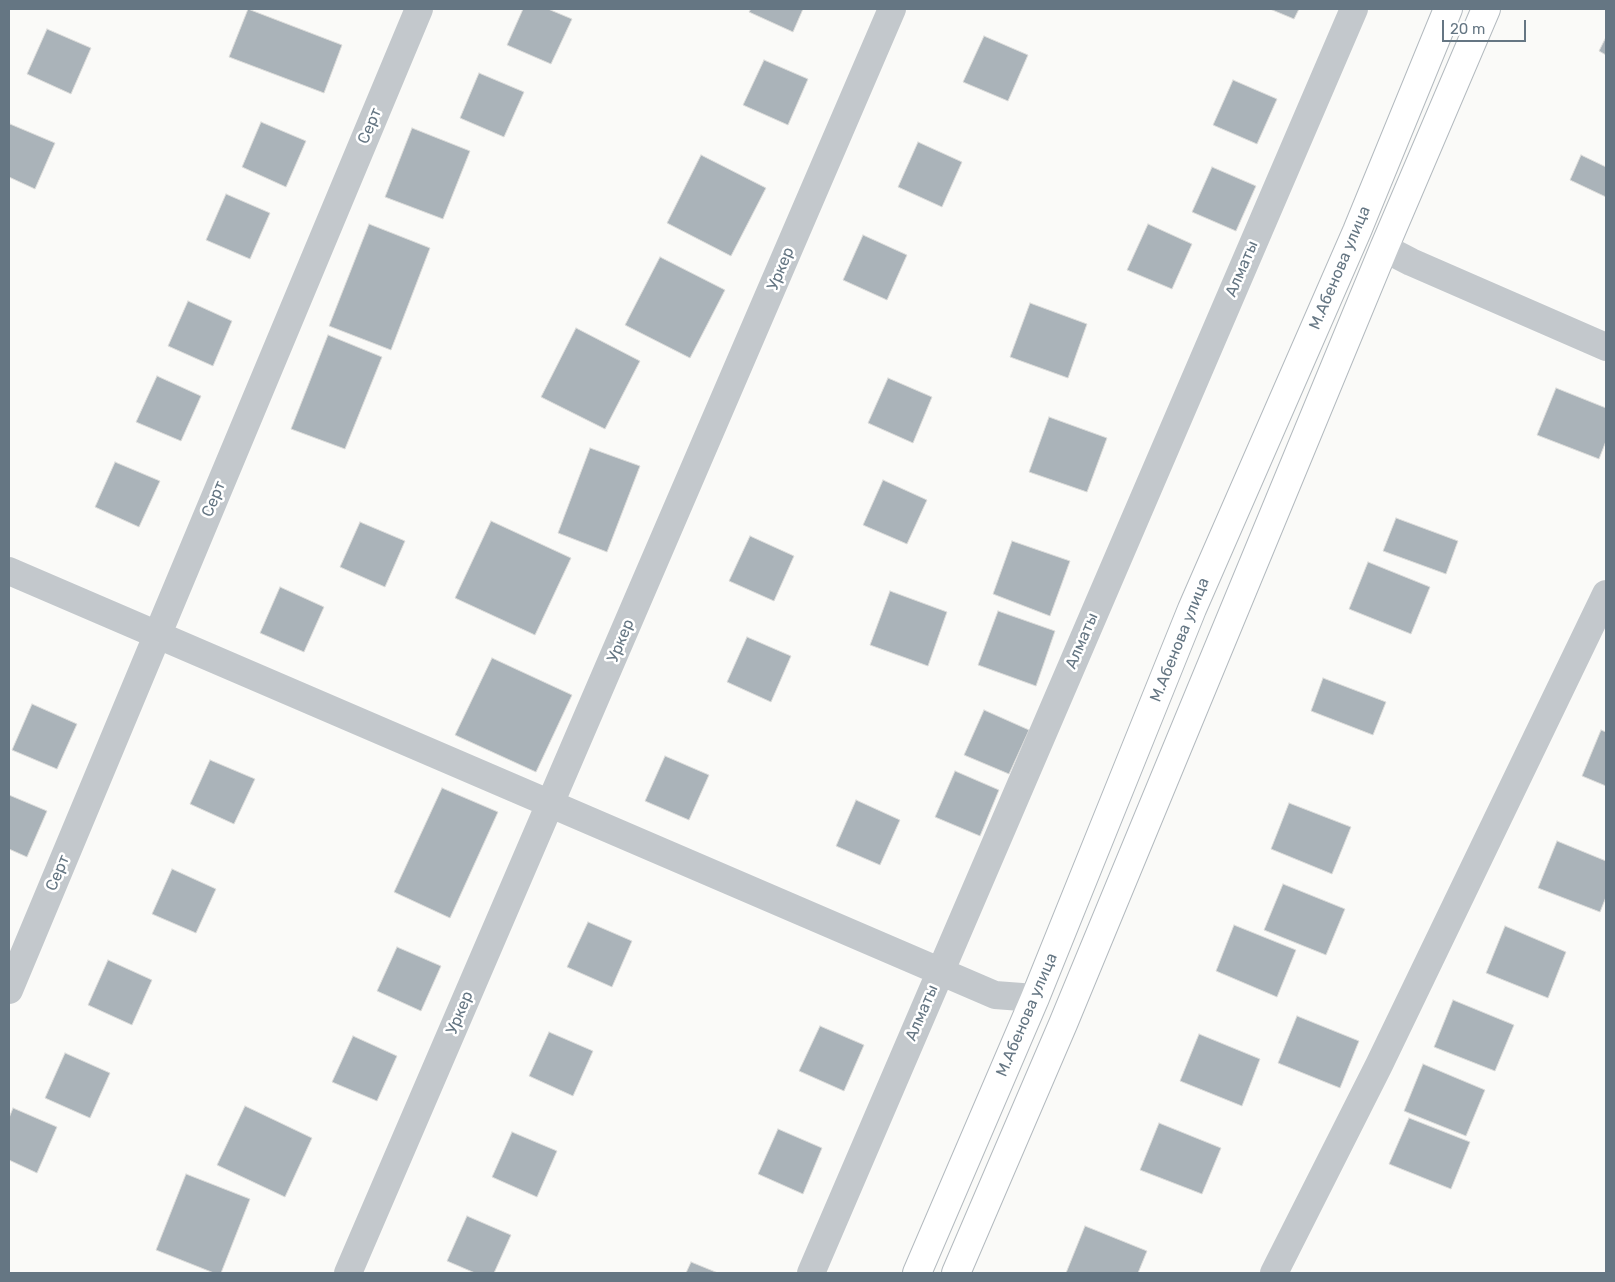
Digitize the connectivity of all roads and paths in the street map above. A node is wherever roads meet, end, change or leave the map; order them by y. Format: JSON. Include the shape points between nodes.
{"nodes":[{"id":1,"x":419,"y":9,"type":"edge"},
{"id":2,"x":892,"y":9,"type":"edge"},
{"id":3,"x":1354,"y":9,"type":"edge"},
{"id":4,"x":1448,"y":9,"type":"edge"},
{"id":5,"x":1486,"y":9,"type":"edge"},
{"id":6,"x":1384,"y":248,"type":"junction"},
{"id":7,"x":1606,"y":347,"type":"edge"},
{"id":8,"x":9,"y":571,"type":"edge"},
{"id":9,"x":1606,"y":594,"type":"edge"},
{"id":10,"x":158,"y":635,"type":"junction"},
{"id":11,"x":550,"y":804,"type":"junction"},
{"id":12,"x":940,"y":971,"type":"junction"},
{"id":13,"x":9,"y":990,"type":"edge"},
{"id":14,"x":1035,"y":998,"type":"junction"},
{"id":15,"x":348,"y":1273,"type":"edge"},
{"id":16,"x":811,"y":1273,"type":"edge"},
{"id":17,"x":917,"y":1273,"type":"edge"},
{"id":18,"x":956,"y":1273,"type":"edge"},
{"id":19,"x":1274,"y":1273,"type":"edge"}],
"edges":[{"from":1,"to":10,"type":"street","name":"Серт"},
{"from":2,"to":11,"type":"street","name":"Уркер"},
{"from":3,"to":12,"type":"street","name":"Алматы"},
{"from":4,"to":14,"type":"main road","name":"М.Абенова улица","via":[[1357,231],[1192,609]]},
{"from":5,"to":6,"type":"main road","name":"М.Абенова улица"},
{"from":6,"to":7,"type":"street"},
{"from":6,"to":18,"type":"main road","name":"М.Абенова улица"},
{"from":8,"to":10,"type":"street"},
{"from":9,"to":19,"type":"street","via":[[1379,1065]]},
{"from":10,"to":11,"type":"street"},
{"from":10,"to":13,"type":"street","name":"Серт"},
{"from":11,"to":12,"type":"street"},
{"from":11,"to":15,"type":"street","name":"Уркер"},
{"from":12,"to":14,"type":"street","via":[[995,995]]},
{"from":12,"to":16,"type":"street","name":"Алматы"},
{"from":14,"to":17,"type":"main road","name":"М.Абенова улица"}]}
